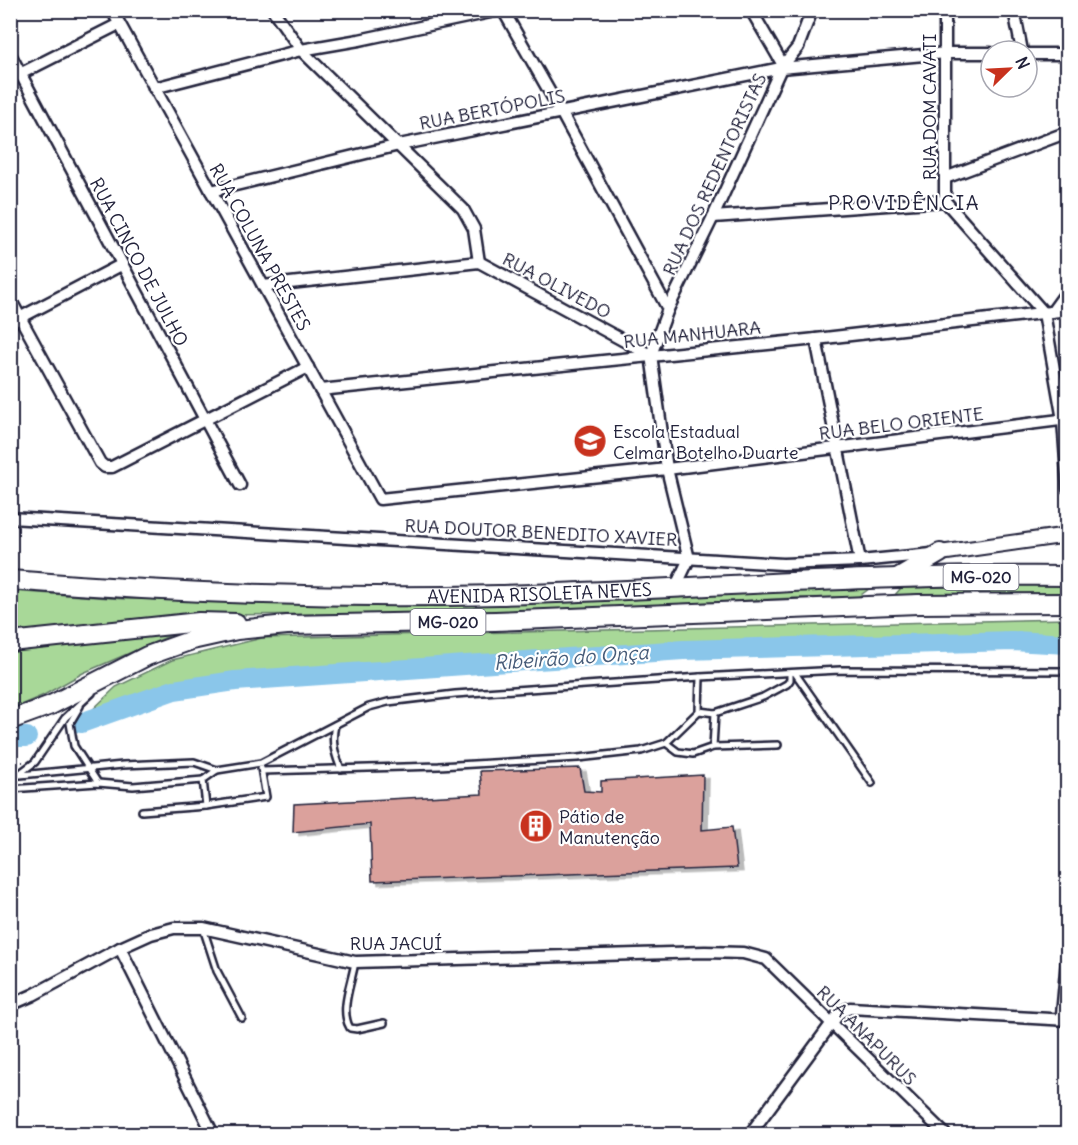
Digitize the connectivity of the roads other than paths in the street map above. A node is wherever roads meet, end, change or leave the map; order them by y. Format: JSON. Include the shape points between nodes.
{"nodes":[{"id":1,"x":112,"y":10,"type":"edge"},
{"id":2,"x":273,"y":10,"type":"edge"},
{"id":3,"x":502,"y":10,"type":"edge"},
{"id":4,"x":751,"y":10,"type":"edge"},
{"id":5,"x":812,"y":10,"type":"edge"},
{"id":6,"x":945,"y":10,"type":"edge"},
{"id":7,"x":1014,"y":10,"type":"edge"},
{"id":8,"x":119,"y":24,"type":"junction"},
{"id":9,"x":1020,"y":39,"type":"edge"},
{"id":10,"x":301,"y":50,"type":"junction"},
{"id":11,"x":945,"y":53,"type":"junction"},
{"id":12,"x":979,"y":53,"type":"edge"},
{"id":13,"x":10,"y":54,"type":"edge"},
{"id":14,"x":1039,"y":54,"type":"edge"},
{"id":15,"x":1068,"y":54,"type":"edge"},
{"id":16,"x":782,"y":66,"type":"junction"},
{"id":17,"x":16,"y":76,"type":"edge"},
{"id":18,"x":154,"y":88,"type":"junction"},
{"id":19,"x":561,"y":112,"type":"junction"},
{"id":20,"x":1068,"y":132,"type":"edge"},
{"id":21,"x":399,"y":145,"type":"junction"},
{"id":22,"x":945,"y":178,"type":"junction"},
{"id":23,"x":211,"y":191,"type":"junction"},
{"id":24,"x":945,"y":201,"type":"junction"},
{"id":25,"x":713,"y":217,"type":"junction"},
{"id":26,"x":479,"y":262,"type":"junction"},
{"id":27,"x":121,"y":265,"type":"junction"},
{"id":28,"x":263,"y":286,"type":"junction"},
{"id":29,"x":1068,"y":290,"type":"edge"},
{"id":30,"x":10,"y":299,"type":"edge"},
{"id":31,"x":668,"y":309,"type":"junction"},
{"id":32,"x":1068,"y":310,"type":"edge"},
{"id":33,"x":1048,"y":312,"type":"junction"},
{"id":34,"x":15,"y":320,"type":"edge"},
{"id":35,"x":816,"y":339,"type":"junction"},
{"id":36,"x":651,"y":355,"type":"junction"},
{"id":37,"x":308,"y":367,"type":"junction"},
{"id":38,"x":320,"y":390,"type":"junction"},
{"id":39,"x":205,"y":418,"type":"junction"},
{"id":40,"x":1065,"y":419,"type":"edge"},
{"id":41,"x":838,"y":448,"type":"junction"},
{"id":42,"x":667,"y":469,"type":"junction"},
{"id":43,"x":240,"y":485,"type":"dead end"},
{"id":44,"x":1068,"y":489,"type":"edge"},
{"id":45,"x":380,"y":499,"type":"joint"},
{"id":46,"x":10,"y":518,"type":"edge"},
{"id":47,"x":1068,"y":535,"type":"edge"},
{"id":48,"x":940,"y":553,"type":"junction"},
{"id":49,"x":689,"y":559,"type":"junction"},
{"id":50,"x":860,"y":561,"type":"junction"},
{"id":51,"x":1068,"y":576,"type":"edge"},
{"id":52,"x":895,"y":579,"type":"junction"},
{"id":53,"x":10,"y":580,"type":"edge"},
{"id":54,"x":675,"y":588,"type":"junction"},
{"id":55,"x":1068,"y":603,"type":"edge"},
{"id":56,"x":287,"y":625,"type":"junction"},
{"id":57,"x":10,"y":642,"type":"edge"},
{"id":58,"x":147,"y":656,"type":"junction"},
{"id":59,"x":1068,"y":670,"type":"edge"},
{"id":60,"x":793,"y":674,"type":"junction"},
{"id":61,"x":700,"y":677,"type":"junction"},
{"id":62,"x":82,"y":702,"type":"junction"},
{"id":63,"x":699,"y":711,"type":"junction"},
{"id":64,"x":715,"y":713,"type":"junction"},
{"id":65,"x":10,"y":720,"type":"edge"},
{"id":66,"x":335,"y":725,"type":"junction"},
{"id":67,"x":666,"y":743,"type":"junction"},
{"id":68,"x":778,"y":745,"type":"dead end"},
{"id":69,"x":713,"y":747,"type":"junction"},
{"id":70,"x":261,"y":764,"type":"junction"},
{"id":71,"x":87,"y":769,"type":"junction"},
{"id":72,"x":342,"y":769,"type":"junction"},
{"id":73,"x":217,"y":770,"type":"junction"},
{"id":74,"x":262,"y":771,"type":"junction"},
{"id":75,"x":18,"y":775,"type":"junction"},
{"id":76,"x":10,"y":776,"type":"edge"},
{"id":77,"x":203,"y":780,"type":"junction"},
{"id":78,"x":98,"y":783,"type":"junction"},
{"id":79,"x":872,"y":783,"type":"dead end"},
{"id":80,"x":10,"y":789,"type":"edge"},
{"id":81,"x":206,"y":806,"type":"junction"},
{"id":82,"x":142,"y":811,"type":"dead end"},
{"id":83,"x":203,"y":928,"type":"junction"},
{"id":84,"x":120,"y":948,"type":"junction"},
{"id":85,"x":1068,"y":954,"type":"edge"},
{"id":86,"x":766,"y":959,"type":"joint"},
{"id":87,"x":355,"y":962,"type":"junction"},
{"id":88,"x":10,"y":1005,"type":"edge"},
{"id":89,"x":242,"y":1018,"type":"dead end"},
{"id":90,"x":1063,"y":1020,"type":"edge"},
{"id":91,"x":384,"y":1023,"type":"dead end"},
{"id":92,"x":832,"y":1023,"type":"junction"},
{"id":93,"x":213,"y":1134,"type":"edge"},
{"id":94,"x":750,"y":1134,"type":"edge"},
{"id":95,"x":945,"y":1134,"type":"edge"}],
"edges":[{"from":1,"to":8,"type":"street","name":"RUA COLUNA PRESTES"},
{"from":2,"to":10,"type":"street"},
{"from":3,"to":10,"type":"street"},
{"from":3,"to":19,"type":"street"},
{"from":4,"to":16,"type":"street"},
{"from":5,"to":16,"type":"street","name":"RUA DOS REDENTORISTAS","via":[[798,47]]},
{"from":6,"to":11,"type":"street","name":"RUA DOM CAVATI"},
{"from":7,"to":9,"type":"street"},
{"from":8,"to":17,"type":"street"},
{"from":8,"to":18,"type":"street","name":"RUA COLUNA PRESTES"},
{"from":10,"to":18,"type":"street"},
{"from":10,"to":21,"type":"street"},
{"from":11,"to":12,"type":"street","name":"RUA BERTÓPOLIS"},
{"from":11,"to":16,"type":"street","name":"RUA BERTÓPOLIS"},
{"from":11,"to":22,"type":"street","name":"RUA DOM CAVATI"},
{"from":13,"to":17,"type":"street","name":"RUA CINCO DE JULHO"},
{"from":14,"to":15,"type":"street"},
{"from":16,"to":19,"type":"street","name":"RUA BERTÓPOLIS"},
{"from":16,"to":25,"type":"street","name":"RUA DOS REDENTORISTAS"},
{"from":17,"to":27,"type":"street","name":"RUA CINCO DE JULHO"},
{"from":18,"to":23,"type":"street","name":"RUA COLUNA PRESTES"},
{"from":19,"to":21,"type":"street","name":"RUA BERTÓPOLIS"},
{"from":19,"to":31,"type":"street"},
{"from":20,"to":22,"type":"street"},
{"from":21,"to":23,"type":"street","name":"RUA BERTÓPOLIS"},
{"from":21,"to":26,"type":"street","via":[[463,209],[474,228]]},
{"from":22,"to":24,"type":"street","name":"RUA DOM CAVATI"},
{"from":23,"to":28,"type":"street","name":"RUA COLUNA PRESTES"},
{"from":24,"to":25,"type":"street"},
{"from":24,"to":33,"type":"street","name":"RUA DOM CAVATI"},
{"from":25,"to":31,"type":"street","name":"RUA DOS REDENTORISTAS"},
{"from":26,"to":28,"type":"street"},
{"from":26,"to":36,"type":"street","name":"RUA OLIVEDO"},
{"from":27,"to":34,"type":"street"},
{"from":27,"to":39,"type":"street","name":"RUA CINCO DE JULHO"},
{"from":28,"to":37,"type":"street","name":"RUA COLUNA PRESTES"},
{"from":29,"to":33,"type":"street"},
{"from":30,"to":34,"type":"street"},
{"from":31,"to":36,"type":"street","name":"RUA DOS REDENTORISTAS"},
{"from":32,"to":33,"type":"street","name":"RUA MANHUARA"},
{"from":33,"to":35,"type":"street","name":"RUA MANHUARA"},
{"from":33,"to":40,"type":"street"},
{"from":34,"to":39,"type":"street","via":[[105,467],[112,467]]},
{"from":35,"to":36,"type":"street","name":"RUA MANHUARA"},
{"from":35,"to":41,"type":"street"},
{"from":36,"to":38,"type":"street","name":"RUA MANHUARA"},
{"from":36,"to":42,"type":"street"},
{"from":37,"to":38,"type":"street","name":"RUA COLUNA PRESTES"},
{"from":37,"to":39,"type":"street"},
{"from":38,"to":45,"type":"street","name":"RUA COLUNA PRESTES"},
{"from":39,"to":43,"type":"street","name":"RUA CINCO DE JULHO"},
{"from":40,"to":41,"type":"street","name":"RUA BELO ORIENTE"},
{"from":40,"to":44,"type":"street"},
{"from":41,"to":42,"type":"street","name":"RUA BELO ORIENTE"},
{"from":41,"to":50,"type":"street"},
{"from":42,"to":45,"type":"street","name":"RUA BELO ORIENTE"},
{"from":42,"to":49,"type":"street"},
{"from":46,"to":49,"type":"street","name":"RUA DOUTOR BENEDITO XAVIER"},
{"from":47,"to":48,"type":"street","name":"RUA DOUTOR BENEDITO XAVIER"},
{"from":48,"to":50,"type":"street","name":"RUA DOUTOR BENEDITO XAVIER"},
{"from":48,"to":52,"type":"highway"},
{"from":49,"to":50,"type":"street","name":"RUA DOUTOR BENEDITO XAVIER","via":[[783,564]]},
{"from":49,"to":54,"type":"street"},
{"from":51,"to":52,"type":"highway","name":"AVENIDA RISOLETA NEVES","number":"MG-020"},
{"from":52,"to":54,"type":"highway","name":"AVENIDA RISOLETA NEVES","number":"MG-020"},
{"from":53,"to":54,"type":"highway","name":"AVENIDA RISOLETA NEVES","number":"MG-020","via":[[123,589],[333,595],[497,595]]},
{"from":55,"to":56,"type":"highway","name":"AVENIDA RISOLETA NEVES","number":"MG-020","via":[[954,603]]},
{"from":56,"to":57,"type":"highway","via":[[199,622]]},
{"from":56,"to":58,"type":"highway","name":"AVENIDA RISOLETA NEVES","number":"MG-020","via":[[237,630]]},
{"from":58,"to":62,"type":"lane","name":"AVENIDA RISOLETA NEVES","via":[[111,677]]},
{"from":58,"to":65,"type":"highway","name":"AVENIDA RISOLETA NEVES","number":"MG-020","via":[[51,705]]},
{"from":59,"to":60,"type":"lane","via":[[840,670]]},
{"from":60,"to":61,"type":"lane"},
{"from":60,"to":64,"type":"lane","via":[[787,684],[764,697]]},
{"from":60,"to":79,"type":"lane"},
{"from":61,"to":63,"type":"lane"},
{"from":61,"to":66,"type":"lane","via":[[388,702]]},
{"from":62,"to":71,"type":"lane","name":"AVENIDA RISOLETA NEVES","via":[[70,723],[74,746]]},
{"from":62,"to":75,"type":"lane","name":"AVENIDA RISOLETA NEVES","via":[[65,718],[35,762]]},
{"from":63,"to":64,"type":"lane"},
{"from":63,"to":67,"type":"lane"},
{"from":64,"to":69,"type":"lane"},
{"from":66,"to":70,"type":"lane"},
{"from":66,"to":72,"type":"lane","via":[[332,739]]},
{"from":67,"to":69,"type":"lane","via":[[678,752],[693,754]]},
{"from":67,"to":72,"type":"lane","via":[[641,751],[578,758]]},
{"from":68,"to":69,"type":"lane"},
{"from":70,"to":73,"type":"lane"},
{"from":70,"to":74,"type":"lane"},
{"from":71,"to":73,"type":"lane","via":[[194,762]]},
{"from":71,"to":75,"type":"lane"},
{"from":71,"to":78,"type":"lane"},
{"from":72,"to":74,"type":"lane"},
{"from":73,"to":77,"type":"lane"},
{"from":74,"to":81,"type":"lane","via":[[266,797]]},
{"from":75,"to":76,"type":"lane"},
{"from":77,"to":78,"type":"lane","via":[[134,786]]},
{"from":77,"to":81,"type":"lane"},
{"from":78,"to":80,"type":"lane"},
{"from":81,"to":82,"type":"lane"},
{"from":83,"to":84,"type":"street","name":"RUA JACUÍ","via":[[174,928]]},
{"from":83,"to":87,"type":"street","name":"RUA JACUÍ"},
{"from":83,"to":89,"type":"lane","via":[[217,971]]},
{"from":84,"to":88,"type":"street","name":"RUA JACUÍ"},
{"from":84,"to":93,"type":"street"},
{"from":85,"to":90,"type":"lane"},
{"from":86,"to":87,"type":"street","name":"RUA JACUÍ","via":[[742,953],[705,952]]},
{"from":86,"to":92,"type":"street","name":"RUA ANAPURUS"},
{"from":87,"to":91,"type":"lane","via":[[345,1021],[350,1028],[357,1029]]},
{"from":90,"to":92,"type":"street","via":[[850,1008],[840,1012]]},
{"from":92,"to":94,"type":"street"},
{"from":92,"to":95,"type":"street","name":"RUA ANAPURUS"}]}
